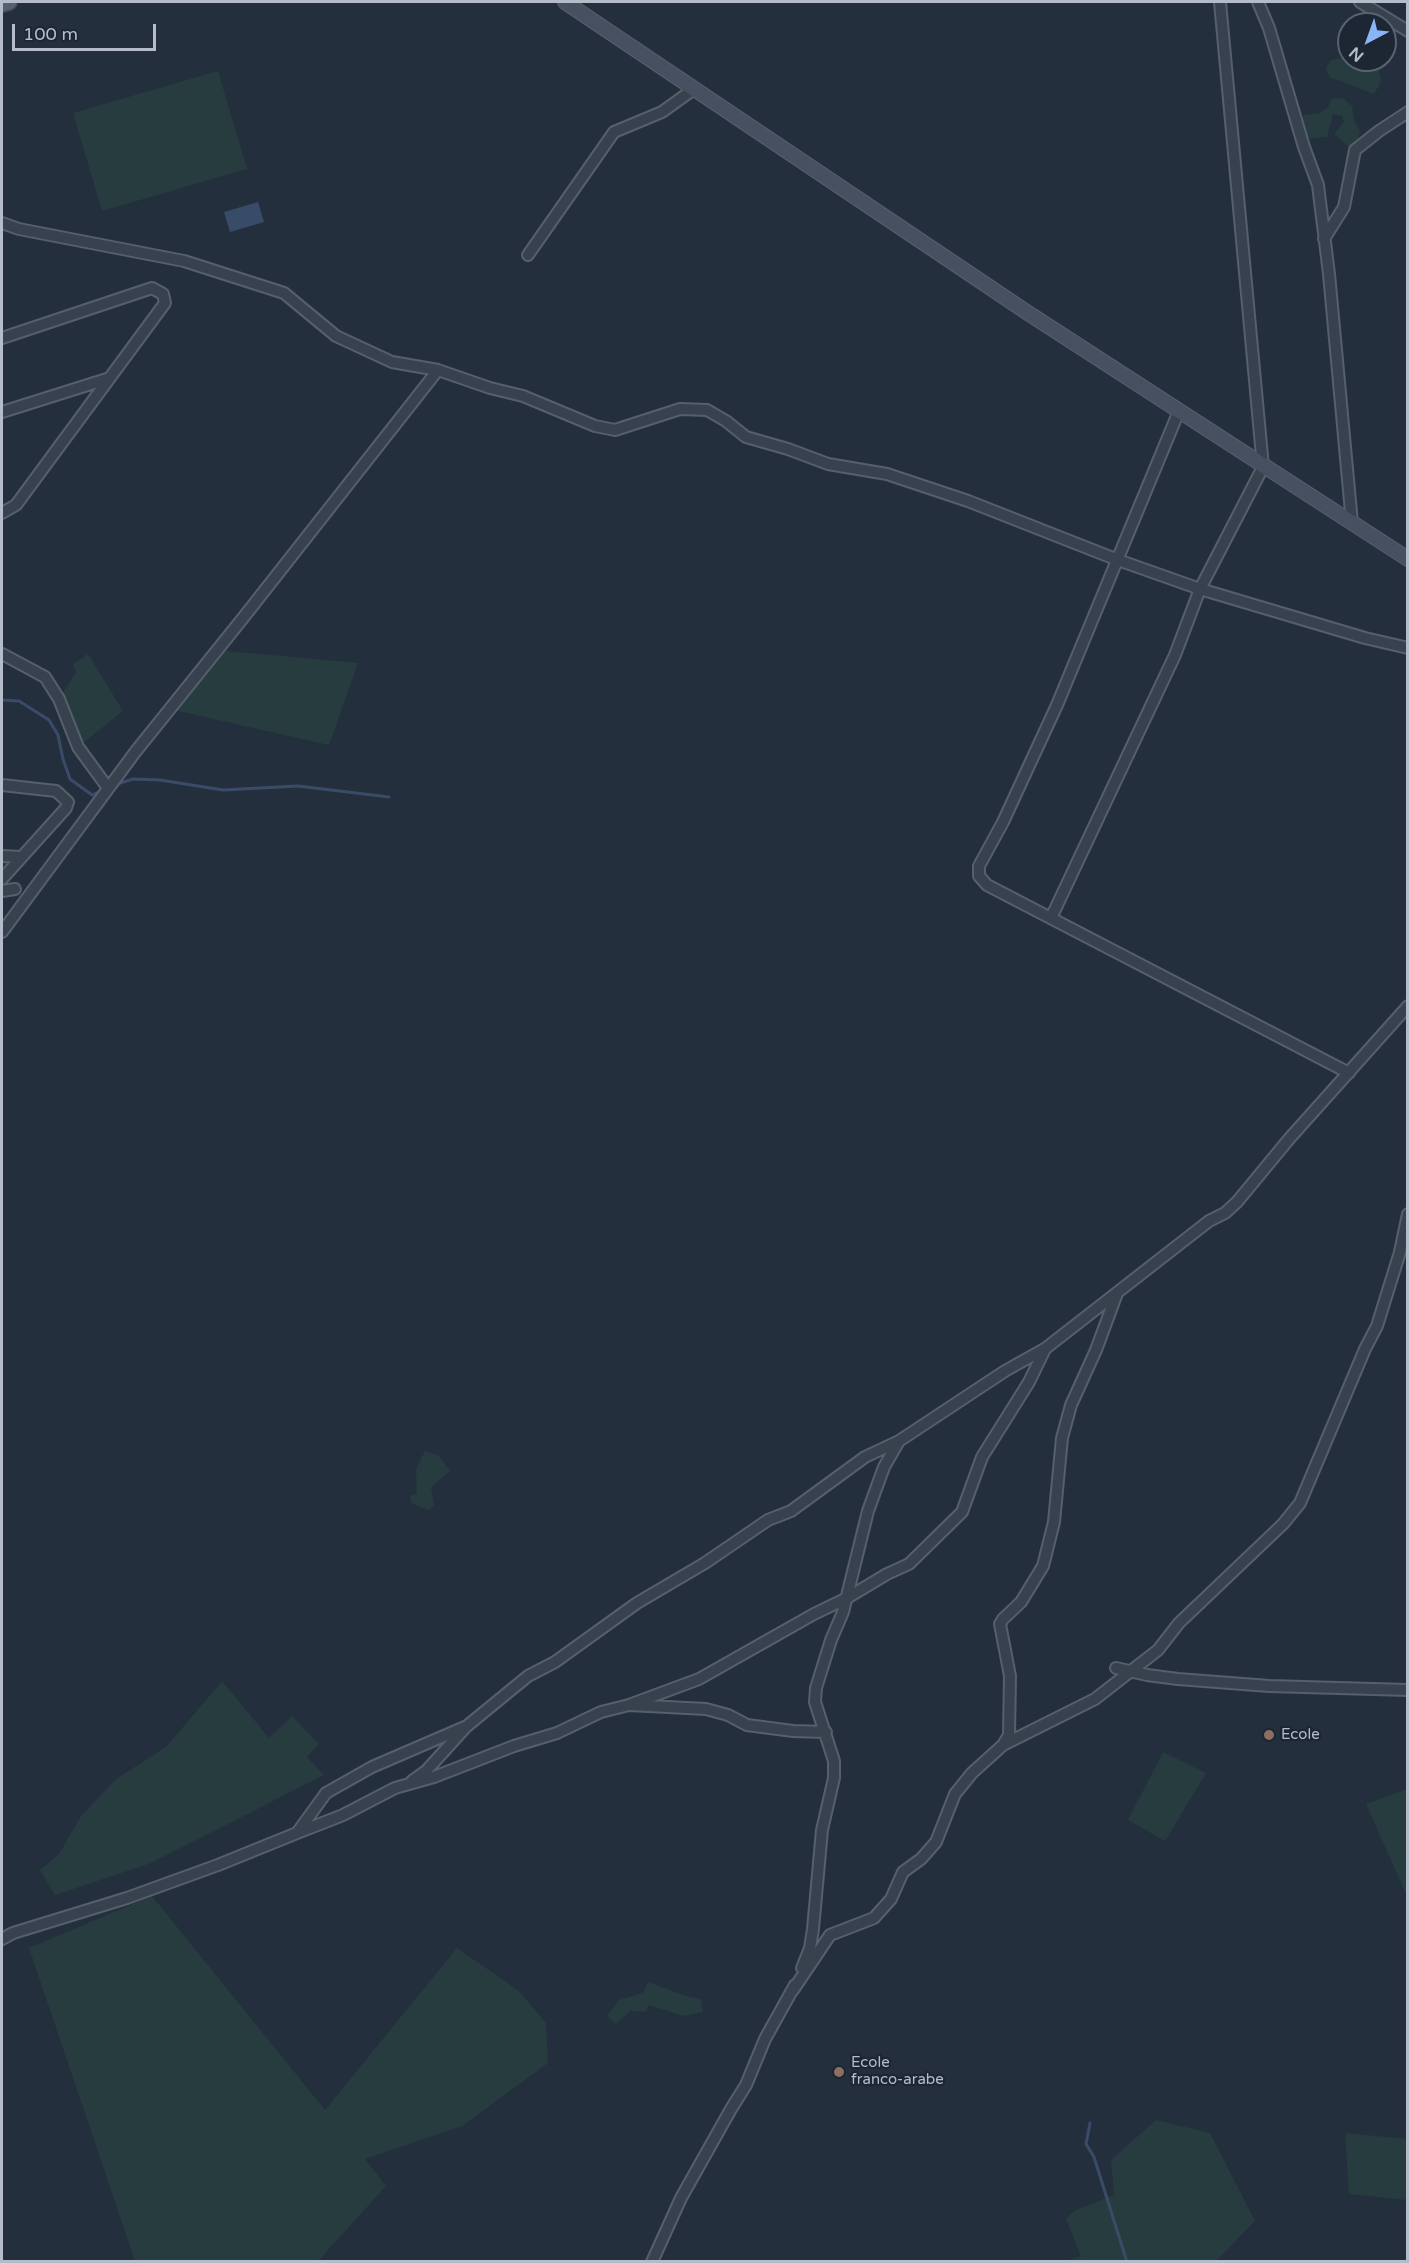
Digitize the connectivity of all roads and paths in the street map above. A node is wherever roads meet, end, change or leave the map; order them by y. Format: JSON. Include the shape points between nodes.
{"nodes":[{"id":1,"x":8,"y":2,"type":"edge"},
{"id":2,"x":564,"y":2,"type":"edge"},
{"id":3,"x":1220,"y":2,"type":"edge"},
{"id":4,"x":1258,"y":2,"type":"edge"},
{"id":5,"x":1360,"y":2,"type":"edge"},
{"id":6,"x":2,"y":4,"type":"edge"},
{"id":7,"x":1407,"y":31,"type":"edge"},
{"id":8,"x":694,"y":89,"type":"junction"},
{"id":9,"x":1407,"y":112,"type":"edge"},
{"id":10,"x":2,"y":223,"type":"edge"},
{"id":11,"x":1324,"y":239,"type":"junction"},
{"id":12,"x":528,"y":255,"type":"dead end"},
{"id":13,"x":2,"y":338,"type":"edge"},
{"id":14,"x":438,"y":370,"type":"junction"},
{"id":15,"x":110,"y":378,"type":"junction"},
{"id":16,"x":1179,"y":411,"type":"junction"},
{"id":17,"x":2,"y":412,"type":"edge"},
{"id":18,"x":1263,"y":466,"type":"junction"},
{"id":19,"x":2,"y":513,"type":"edge"},
{"id":20,"x":1352,"y":523,"type":"junction"},
{"id":21,"x":1407,"y":559,"type":"edge"},
{"id":22,"x":1118,"y":560,"type":"junction"},
{"id":23,"x":1200,"y":589,"type":"junction"},
{"id":24,"x":1407,"y":648,"type":"edge"},
{"id":25,"x":2,"y":654,"type":"edge"},
{"id":26,"x":2,"y":784,"type":"edge"},
{"id":27,"x":108,"y":788,"type":"junction"},
{"id":28,"x":2,"y":856,"type":"edge"},
{"id":29,"x":21,"y":857,"type":"junction"},
{"id":30,"x":2,"y":879,"type":"edge"},
{"id":31,"x":15,"y":889,"type":"dead end"},
{"id":32,"x":2,"y":891,"type":"edge"},
{"id":33,"x":1052,"y":918,"type":"junction"},
{"id":34,"x":2,"y":932,"type":"edge"},
{"id":35,"x":1407,"y":1006,"type":"edge"},
{"id":36,"x":1348,"y":1073,"type":"junction"},
{"id":37,"x":1407,"y":1214,"type":"edge"},
{"id":38,"x":1117,"y":1293,"type":"junction"},
{"id":39,"x":1046,"y":1348,"type":"junction"},
{"id":40,"x":899,"y":1441,"type":"junction"},
{"id":41,"x":847,"y":1598,"type":"junction"},
{"id":42,"x":1116,"y":1668,"type":"dead end"},
{"id":43,"x":1131,"y":1671,"type":"junction"},
{"id":44,"x":1407,"y":1690,"type":"edge"},
{"id":45,"x":629,"y":1706,"type":"junction"},
{"id":46,"x":467,"y":1726,"type":"junction"},
{"id":47,"x":826,"y":1732,"type":"junction"},
{"id":48,"x":1003,"y":1745,"type":"junction"},
{"id":49,"x":407,"y":1784,"type":"junction"},
{"id":50,"x":297,"y":1833,"type":"junction"},
{"id":51,"x":2,"y":1939,"type":"edge"},
{"id":52,"x":793,"y":1990,"type":"junction"},
{"id":53,"x":652,"y":2262,"type":"edge"}],
"edges":[{"from":1,"to":6,"type":"main road"},
{"from":2,"to":8,"type":"main road"},
{"from":3,"to":18,"type":"street"},
{"from":4,"to":11,"type":"street","via":[[1318,185]]},
{"from":5,"to":7,"type":"street"},
{"from":8,"to":12,"type":"street","via":[[662,112],[614,132]]},
{"from":8,"to":16,"type":"main road"},
{"from":9,"to":11,"type":"street","via":[[1355,150],[1344,207]]},
{"from":10,"to":14,"type":"street","via":[[184,261],[284,293],[336,336],[392,362]]},
{"from":11,"to":20,"type":"street"},
{"from":13,"to":15,"type":"street","via":[[152,288],[163,294],[165,303]]},
{"from":14,"to":22,"type":"street","via":[[615,430],[680,408],[706,410],[746,437],[828,465],[886,474],[968,501]]},
{"from":14,"to":27,"type":"street"},
{"from":15,"to":17,"type":"street"},
{"from":15,"to":19,"type":"street","via":[[16,505]]},
{"from":16,"to":18,"type":"main road"},
{"from":16,"to":22,"type":"street"},
{"from":18,"to":20,"type":"main road"},
{"from":18,"to":23,"type":"street"},
{"from":20,"to":21,"type":"main road"},
{"from":22,"to":23,"type":"street"},
{"from":22,"to":33,"type":"street","via":[[1032,761],[979,866],[979,876],[987,885]]},
{"from":23,"to":24,"type":"street"},
{"from":23,"to":33,"type":"street","via":[[1174,655]]},
{"from":25,"to":27,"type":"street","via":[[45,677],[59,699],[78,747]]},
{"from":26,"to":29,"type":"street","via":[[56,791],[68,802]]},
{"from":27,"to":34,"type":"street"},
{"from":28,"to":29,"type":"street"},
{"from":29,"to":30,"type":"street"},
{"from":31,"to":32,"type":"street"},
{"from":33,"to":36,"type":"street"},
{"from":35,"to":36,"type":"street"},
{"from":36,"to":38,"type":"street","via":[[1237,1202]]},
{"from":37,"to":43,"type":"street","via":[[1400,1252],[1377,1326],[1300,1503],[1179,1623],[1158,1650]]},
{"from":38,"to":39,"type":"street"},
{"from":38,"to":48,"type":"street","via":[[1071,1405],[1062,1438],[1052,1532],[1043,1566],[1021,1602],[1000,1624],[1010,1676],[1009,1735]]},
{"from":39,"to":40,"type":"street"},
{"from":39,"to":41,"type":"street","via":[[982,1457],[962,1512],[909,1564]]},
{"from":40,"to":41,"type":"street","via":[[884,1467],[868,1511]]},
{"from":40,"to":46,"type":"street","via":[[865,1457],[792,1510],[768,1520],[637,1603],[555,1662],[528,1676]]},
{"from":41,"to":45,"type":"street","via":[[699,1679]]},
{"from":41,"to":47,"type":"street","via":[[816,1688],[814,1702]]},
{"from":42,"to":43,"type":"street"},
{"from":43,"to":44,"type":"street","via":[[1148,1676],[1269,1686]]},
{"from":43,"to":48,"type":"street","via":[[1095,1699]]},
{"from":45,"to":47,"type":"street","via":[[706,1709],[747,1725]]},
{"from":45,"to":49,"type":"street","via":[[601,1712],[557,1733]]},
{"from":46,"to":49,"type":"street","via":[[426,1771]]},
{"from":46,"to":50,"type":"street","via":[[372,1767],[326,1793]]},
{"from":47,"to":52,"type":"street","via":[[834,1778],[822,1830],[810,1948]]},
{"from":48,"to":52,"type":"street","via":[[955,1794],[936,1842],[903,1872],[891,1899],[874,1918],[830,1935]]},
{"from":49,"to":50,"type":"street"},
{"from":50,"to":51,"type":"street","via":[[208,1869]]},
{"from":52,"to":53,"type":"street","via":[[765,2039],[746,2085],[681,2198]]}]}
